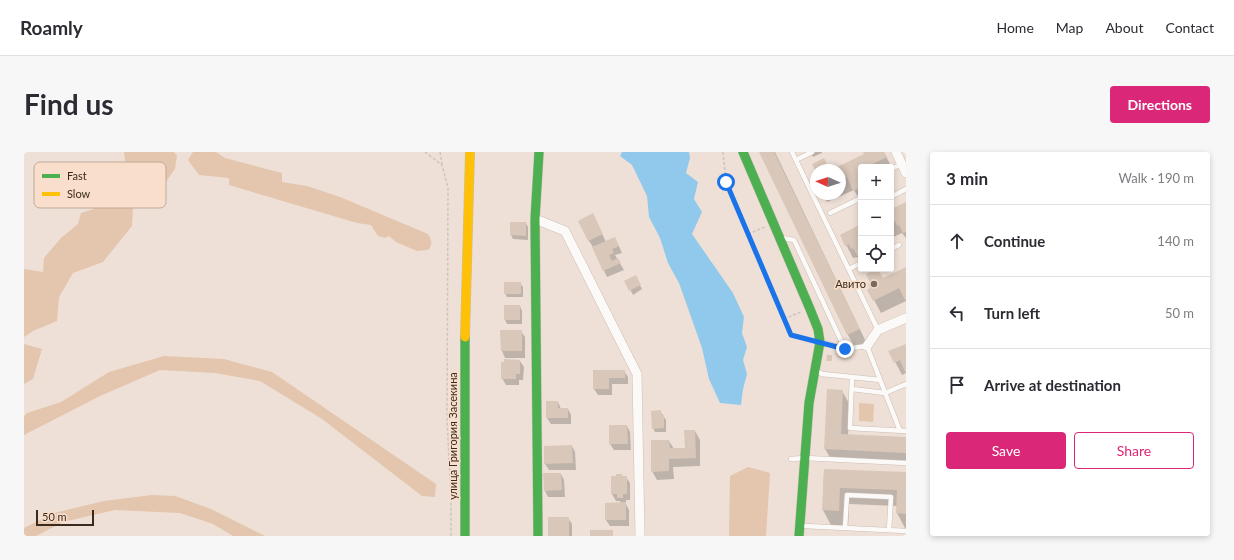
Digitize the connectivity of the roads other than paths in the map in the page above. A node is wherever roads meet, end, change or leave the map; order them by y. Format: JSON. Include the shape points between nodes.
{"nodes":[{"id":1,"x":470,"y":152,"type":"edge"},
{"id":2,"x":539,"y":152,"type":"edge"},
{"id":3,"x":743,"y":152,"type":"edge"},
{"id":4,"x":792,"y":152,"type":"edge"},
{"id":5,"x":812,"y":152,"type":"edge"},
{"id":6,"x":896,"y":152,"type":"edge"},
{"id":7,"x":796,"y":160,"type":"junction"},
{"id":8,"x":902,"y":164,"type":"junction"},
{"id":9,"x":894,"y":168,"type":"edge"},
{"id":10,"x":906,"y":173,"type":"edge"},
{"id":11,"x":906,"y":189,"type":"edge"},
{"id":12,"x":894,"y":195,"type":"edge"},
{"id":13,"x":858,"y":199,"type":"edge"},
{"id":14,"x":830,"y":213,"type":"dead end"},
{"id":15,"x":535,"y":219,"type":"junction"},
{"id":16,"x":780,"y":238,"type":"junction"},
{"id":17,"x":899,"y":245,"type":"dead end"},
{"id":18,"x":894,"y":248,"type":"edge"},
{"id":19,"x":858,"y":264,"type":"edge"},
{"id":20,"x":849,"y":269,"type":"junction"},
{"id":21,"x":906,"y":318,"type":"edge"},
{"id":22,"x":878,"y":330,"type":"junction"},
{"id":23,"x":820,"y":342,"type":"junction"},
{"id":24,"x":867,"y":346,"type":"junction"},
{"id":25,"x":845,"y":349,"type":"junction"},
{"id":26,"x":815,"y":371,"type":"junction"},
{"id":27,"x":852,"y":377,"type":"junction"},
{"id":28,"x":880,"y":380,"type":"junction"},
{"id":29,"x":906,"y":384,"type":"edge"},
{"id":30,"x":852,"y":389,"type":"junction"},
{"id":31,"x":885,"y":393,"type":"junction"},
{"id":32,"x":900,"y":431,"type":"junction"},
{"id":33,"x":906,"y":431,"type":"edge"},
{"id":34,"x":805,"y":458,"type":"junction"},
{"id":35,"x":791,"y":459,"type":"dead end"},
{"id":36,"x":906,"y":463,"type":"edge"},
{"id":37,"x":805,"y":526,"type":"dead end"},
{"id":38,"x":845,"y":528,"type":"junction"},
{"id":39,"x":889,"y":530,"type":"junction"},
{"id":40,"x":906,"y":531,"type":"edge"},
{"id":41,"x":465,"y":536,"type":"edge"},
{"id":42,"x":538,"y":536,"type":"edge"},
{"id":43,"x":640,"y":536,"type":"edge"},
{"id":44,"x":800,"y":536,"type":"edge"}],
"edges":[{"from":1,"to":41,"type":"street","name":"улица Григория Засекина","via":[[465,336]]},
{"from":2,"to":15,"type":"street"},
{"from":3,"to":16,"type":"street"},
{"from":4,"to":7,"type":"lane"},
{"from":5,"to":7,"type":"lane"},
{"from":6,"to":8,"type":"street"},
{"from":7,"to":20,"type":"lane"},
{"from":8,"to":9,"type":"lane"},
{"from":8,"to":10,"type":"street"},
{"from":11,"to":12,"type":"lane"},
{"from":13,"to":14,"type":"lane"},
{"from":15,"to":42,"type":"street"},
{"from":15,"to":43,"type":"street","via":[[565,231],[637,374]]},
{"from":16,"to":23,"type":"street","via":[[810,308]]},
{"from":16,"to":25,"type":"lane","via":[[794,240]]},
{"from":17,"to":18,"type":"lane"},
{"from":19,"to":20,"type":"lane"},
{"from":20,"to":22,"type":"lane"},
{"from":21,"to":22,"type":"street"},
{"from":22,"to":24,"type":"street"},
{"from":23,"to":25,"type":"lane"},
{"from":23,"to":26,"type":"street"},
{"from":24,"to":25,"type":"lane"},
{"from":24,"to":28,"type":"lane"},
{"from":26,"to":27,"type":"lane"},
{"from":26,"to":34,"type":"street","via":[[809,403]]},
{"from":27,"to":28,"type":"lane"},
{"from":27,"to":30,"type":"lane"},
{"from":28,"to":31,"type":"lane"},
{"from":29,"to":31,"type":"lane"},
{"from":30,"to":31,"type":"lane"},
{"from":30,"to":32,"type":"lane","via":[[850,428]]},
{"from":31,"to":32,"type":"lane"},
{"from":32,"to":33,"type":"lane"},
{"from":34,"to":35,"type":"lane"},
{"from":34,"to":36,"type":"lane"},
{"from":34,"to":44,"type":"street"},
{"from":37,"to":38,"type":"lane"},
{"from":38,"to":39,"type":"lane"},
{"from":38,"to":39,"type":"lane","via":[[847,495],[891,497]]},
{"from":39,"to":40,"type":"lane"}]}
